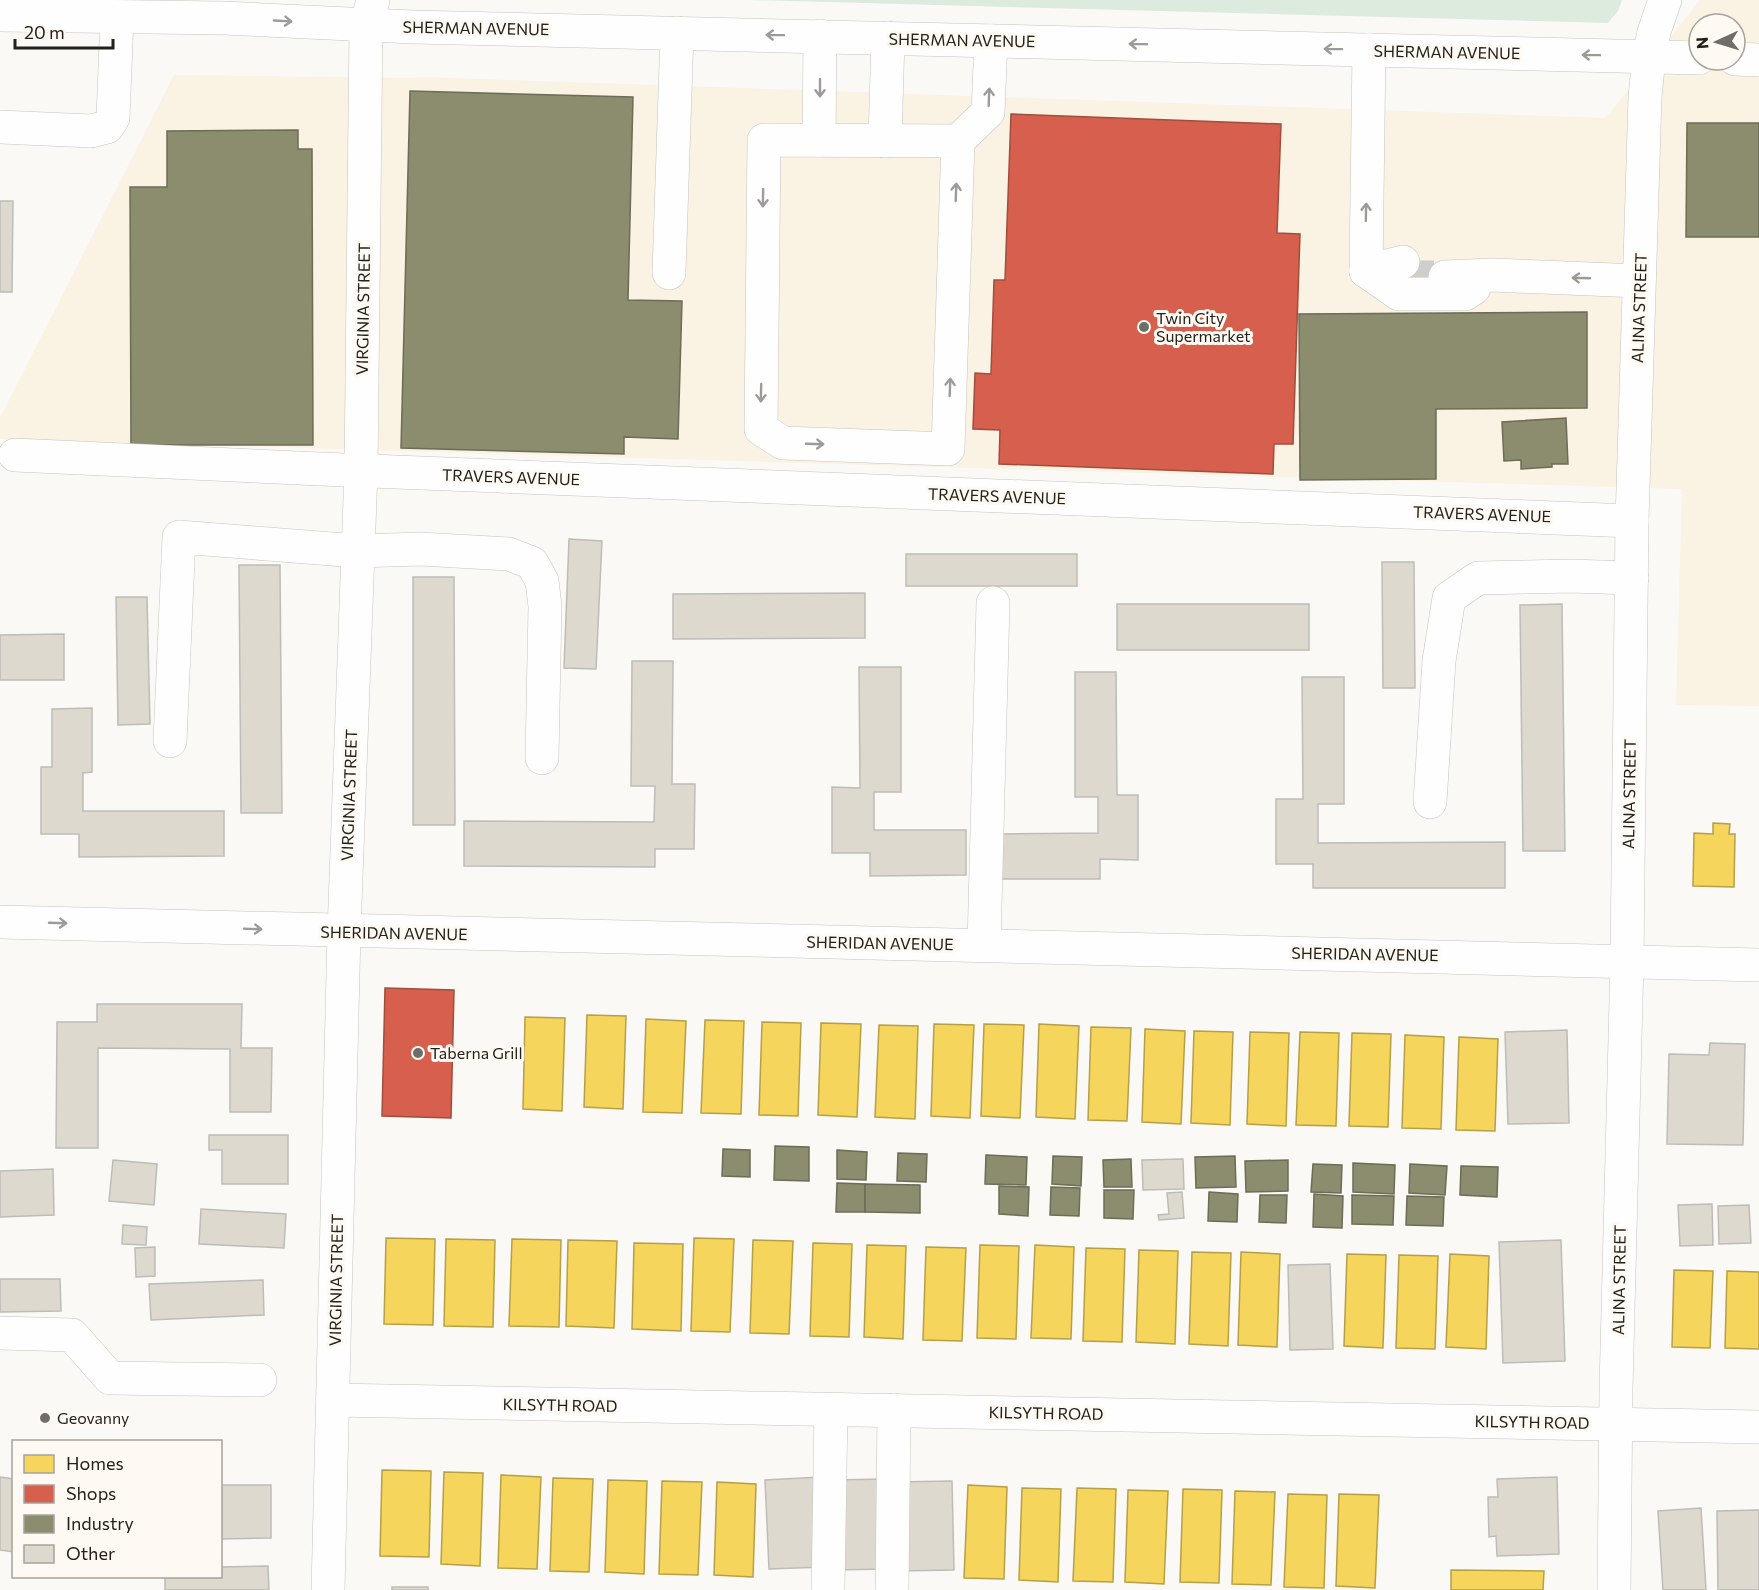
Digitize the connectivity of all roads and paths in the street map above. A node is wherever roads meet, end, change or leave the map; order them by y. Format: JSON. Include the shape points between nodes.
{"nodes":[{"id":1,"x":1665,"y":0,"type":"edge"},
{"id":2,"x":221,"y":12,"type":"edge"},
{"id":3,"x":369,"y":13,"type":"edge"},
{"id":4,"x":0,"y":15,"type":"edge"},
{"id":5,"x":117,"y":16,"type":"junction"},
{"id":6,"x":677,"y":33,"type":"junction"},
{"id":7,"x":820,"y":36,"type":"junction"},
{"id":8,"x":888,"y":38,"type":"junction"},
{"id":9,"x":991,"y":41,"type":"junction"},
{"id":10,"x":1369,"y":50,"type":"junction"},
{"id":11,"x":1649,"y":57,"type":"junction"},
{"id":12,"x":1687,"y":58,"type":"edge"},
{"id":13,"x":0,"y":127,"type":"edge"},
{"id":14,"x":819,"y":140,"type":"junction"},
{"id":15,"x":885,"y":141,"type":"junction"},
{"id":16,"x":958,"y":141,"type":"junction"},
{"id":17,"x":1402,"y":269,"type":"tunnel mouth"},
{"id":18,"x":1445,"y":270,"type":"tunnel mouth"},
{"id":19,"x":1365,"y":271,"type":"junction"},
{"id":20,"x":669,"y":273,"type":"dead end"},
{"id":21,"x":1492,"y":275,"type":"junction"},
{"id":22,"x":1640,"y":280,"type":"junction"},
{"id":23,"x":948,"y":449,"type":"junction"},
{"id":24,"x":15,"y":455,"type":"dead end"},
{"id":25,"x":361,"y":471,"type":"junction"},
{"id":26,"x":946,"y":494,"type":"junction"},
{"id":27,"x":1632,"y":521,"type":"junction"},
{"id":28,"x":357,"y":551,"type":"junction"},
{"id":29,"x":1632,"y":578,"type":"junction"},
{"id":30,"x":993,"y":603,"type":"dead end"},
{"id":31,"x":170,"y":741,"type":"dead end"},
{"id":32,"x":542,"y":758,"type":"dead end"},
{"id":33,"x":1430,"y":802,"type":"dead end"},
{"id":34,"x":0,"y":922,"type":"edge"},
{"id":35,"x":344,"y":932,"type":"junction"},
{"id":36,"x":984,"y":945,"type":"junction"},
{"id":37,"x":1627,"y":961,"type":"junction"},
{"id":38,"x":1759,"y":965,"type":"edge"},
{"id":39,"x":0,"y":1334,"type":"edge"},
{"id":40,"x":260,"y":1380,"type":"dead end"},
{"id":41,"x":333,"y":1400,"type":"junction"},
{"id":42,"x":831,"y":1410,"type":"junction"},
{"id":43,"x":894,"y":1410,"type":"junction"},
{"id":44,"x":1616,"y":1423,"type":"junction"},
{"id":45,"x":1759,"y":1427,"type":"edge"},
{"id":46,"x":328,"y":1590,"type":"edge"},
{"id":47,"x":828,"y":1590,"type":"edge"},
{"id":48,"x":892,"y":1590,"type":"edge"},
{"id":49,"x":1614,"y":1590,"type":"edge"}],
"edges":[{"from":1,"to":11,"type":"street","name":"ALINA STREET"},
{"from":2,"to":3,"type":"street","name":"SHERMAN AVENUE","one_way":true},
{"from":2,"to":5,"type":"street","name":"SHERMAN AVENUE"},
{"from":3,"to":6,"type":"street","name":"SHERMAN AVENUE"},
{"from":3,"to":25,"type":"street","name":"VIRGINIA STREET"},
{"from":4,"to":5,"type":"street","name":"SHERMAN AVENUE"},
{"from":5,"to":13,"type":"street","via":[[113,118],[107,127],[91,131]]},
{"from":7,"to":6,"type":"street","name":"SHERMAN AVENUE","one_way":true},
{"from":6,"to":20,"type":"street"},
{"from":7,"to":8,"type":"street","name":"SHERMAN AVENUE"},
{"from":7,"to":14,"type":"street","one_way":true},
{"from":8,"to":9,"type":"street","name":"SHERMAN AVENUE"},
{"from":8,"to":15,"type":"street"},
{"from":10,"to":9,"type":"street","name":"SHERMAN AVENUE","one_way":true},
{"from":16,"to":9,"type":"street","one_way":true,"via":[[988,112]]},
{"from":11,"to":10,"type":"street","name":"SHERMAN AVENUE","one_way":true},
{"from":19,"to":10,"type":"street","one_way":true},
{"from":11,"to":12,"type":"street","name":"SHERMAN AVENUE"},
{"from":11,"to":22,"type":"street","name":"ALINA STREET"},
{"from":14,"to":15,"type":"street"},
{"from":14,"to":23,"type":"street","one_way":true,"via":[[764,140],[761,429],[783,443]]},
{"from":15,"to":16,"type":"street"},
{"from":23,"to":16,"type":"street","one_way":true},
{"from":17,"to":19,"type":"street"},
{"from":18,"to":21,"type":"street","via":[[1467,264]]},
{"from":19,"to":21,"type":"street","via":[[1399,294],[1465,294]]},
{"from":22,"to":21,"type":"street","one_way":true},
{"from":22,"to":27,"type":"street","name":"ALINA STREET"},
{"from":23,"to":26,"type":"street"},
{"from":24,"to":25,"type":"street","name":"TRAVERS AVENUE"},
{"from":25,"to":26,"type":"street","name":"TRAVERS AVENUE"},
{"from":25,"to":28,"type":"street","name":"VIRGINIA STREET"},
{"from":26,"to":27,"type":"street","name":"TRAVERS AVENUE"},
{"from":27,"to":29,"type":"street","name":"ALINA STREET"},
{"from":28,"to":31,"type":"street","via":[[179,537]]},
{"from":28,"to":32,"type":"street","via":[[485,551],[509,554],[532,563],[542,581],[545,606]]},
{"from":28,"to":35,"type":"street","name":"VIRGINIA STREET"},
{"from":29,"to":33,"type":"street","via":[[1478,578],[1449,598],[1439,661]]},
{"from":29,"to":37,"type":"street","name":"ALINA STREET"},
{"from":30,"to":36,"type":"street"},
{"from":34,"to":35,"type":"street","name":"SHERIDAN AVENUE","one_way":true},
{"from":35,"to":36,"type":"street","name":"SHERIDAN AVENUE"},
{"from":35,"to":41,"type":"street","name":"VIRGINIA STREET"},
{"from":36,"to":37,"type":"street","name":"SHERIDAN AVENUE"},
{"from":37,"to":38,"type":"street","name":"SHERIDAN AVENUE"},
{"from":37,"to":44,"type":"street","name":"ALINA STREET"},
{"from":39,"to":40,"type":"street","via":[[72,1335],[110,1378]]},
{"from":41,"to":42,"type":"street","name":"KILSYTH ROAD"},
{"from":41,"to":46,"type":"street","name":"VIRGINIA STREET"},
{"from":42,"to":43,"type":"street","name":"KILSYTH ROAD"},
{"from":42,"to":47,"type":"street"},
{"from":43,"to":44,"type":"street","name":"KILSYTH ROAD"},
{"from":43,"to":48,"type":"street"},
{"from":44,"to":45,"type":"street","name":"KILSYTH ROAD"},
{"from":44,"to":49,"type":"street","name":"ALINA STREET"}]}
